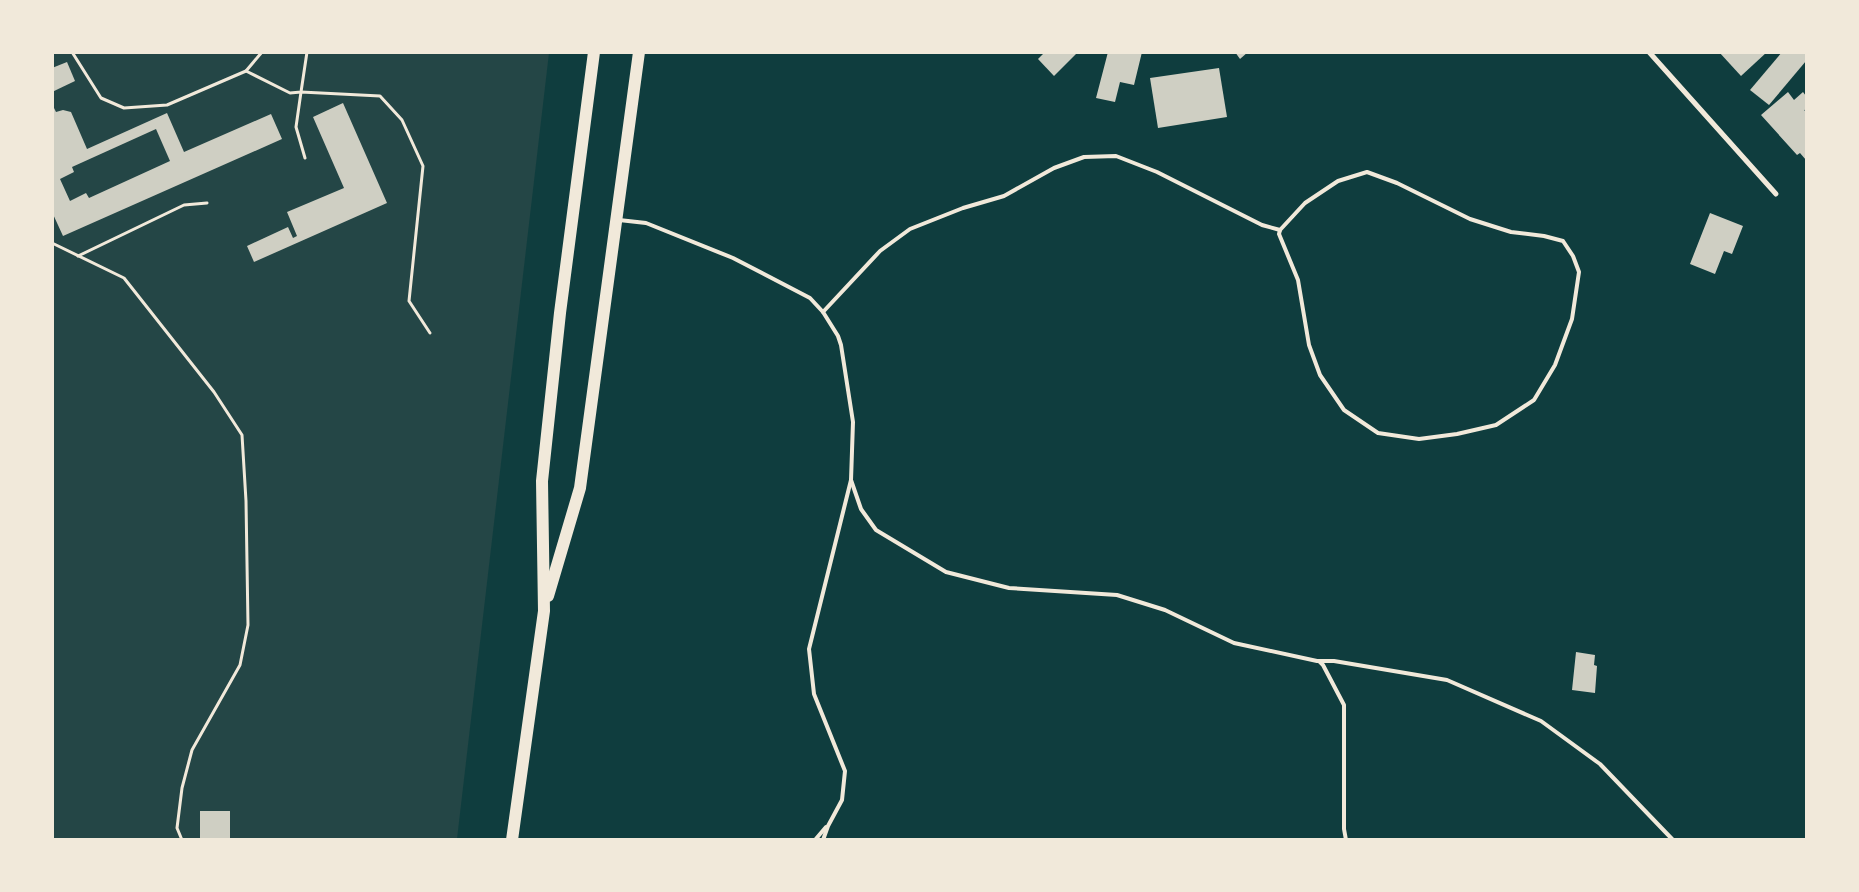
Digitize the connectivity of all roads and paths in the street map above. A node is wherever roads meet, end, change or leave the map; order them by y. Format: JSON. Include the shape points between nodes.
{"nodes":[{"id":1,"x":72,"y":52,"type":"edge"},
{"id":2,"x":262,"y":52,"type":"edge"},
{"id":3,"x":307,"y":52,"type":"edge"},
{"id":4,"x":594,"y":52,"type":"edge"},
{"id":5,"x":639,"y":52,"type":"edge"},
{"id":6,"x":1649,"y":52,"type":"edge"},
{"id":7,"x":246,"y":71,"type":"junction"},
{"id":8,"x":301,"y":92,"type":"junction"},
{"id":9,"x":304,"y":158,"type":"dead end"},
{"id":10,"x":1776,"y":194,"type":"dead end"},
{"id":11,"x":207,"y":203,"type":"dead end"},
{"id":12,"x":616,"y":220,"type":"junction"},
{"id":13,"x":1280,"y":230,"type":"junction"},
{"id":14,"x":52,"y":243,"type":"edge"},
{"id":15,"x":78,"y":256,"type":"junction"},
{"id":16,"x":823,"y":312,"type":"junction"},
{"id":17,"x":430,"y":333,"type":"dead end"},
{"id":18,"x":851,"y":480,"type":"junction"},
{"id":19,"x":544,"y":611,"type":"junction"},
{"id":20,"x":1319,"y":661,"type":"junction"},
{"id":21,"x":828,"y":826,"type":"junction"},
{"id":22,"x":182,"y":840,"type":"edge"},
{"id":23,"x":512,"y":840,"type":"edge"},
{"id":24,"x":815,"y":840,"type":"edge"},
{"id":25,"x":823,"y":840,"type":"edge"},
{"id":26,"x":1346,"y":840,"type":"edge"},
{"id":27,"x":1673,"y":840,"type":"edge"}],
"edges":[{"from":1,"to":7,"type":"path","via":[[100,98],[124,108],[167,105]]},
{"from":2,"to":7,"type":"path"},
{"from":3,"to":8,"type":"path"},
{"from":4,"to":19,"type":"main road","via":[[542,481]]},
{"from":5,"to":12,"type":"main road"},
{"from":6,"to":10,"type":"street"},
{"from":7,"to":8,"type":"path","via":[[290,92]]},
{"from":8,"to":9,"type":"path","via":[[296,127]]},
{"from":8,"to":17,"type":"path","via":[[380,96],[402,120],[423,166],[408,301]]},
{"from":11,"to":15,"type":"path","via":[[184,205]]},
{"from":12,"to":16,"type":"lane","via":[[646,223],[733,258],[810,298]]},
{"from":12,"to":19,"type":"main road","via":[[580,488]]},
{"from":13,"to":13,"type":"lane","via":[[1298,280],[1309,345],[1320,375],[1344,410],[1378,433],[1419,439],[1496,425],[1534,400],[1555,365],[1572,319],[1579,272],[1562,241],[1511,232],[1470,219],[1367,172],[1338,181],[1305,203]]},
{"from":13,"to":16,"type":"lane","via":[[1262,225],[1157,172],[1116,156],[1084,157],[1054,168],[1004,196],[910,229],[880,251]]},
{"from":14,"to":15,"type":"path"},
{"from":15,"to":22,"type":"path","via":[[124,278],[214,392],[242,435],[248,625],[240,665],[192,750],[182,788],[177,828]]},
{"from":16,"to":18,"type":"lane","via":[[841,345],[853,422]]},
{"from":18,"to":20,"type":"lane","via":[[861,509],[876,530],[946,572],[1009,588],[1117,595],[1166,610],[1234,643]]},
{"from":18,"to":21,"type":"lane","via":[[809,649],[814,694],[845,771],[842,800]]},
{"from":19,"to":23,"type":"main road"},
{"from":20,"to":26,"type":"lane","via":[[1344,705]]},
{"from":20,"to":27,"type":"lane","via":[[1447,680],[1542,721],[1600,764]]},
{"from":21,"to":24,"type":"lane"},
{"from":21,"to":25,"type":"lane"}]}
